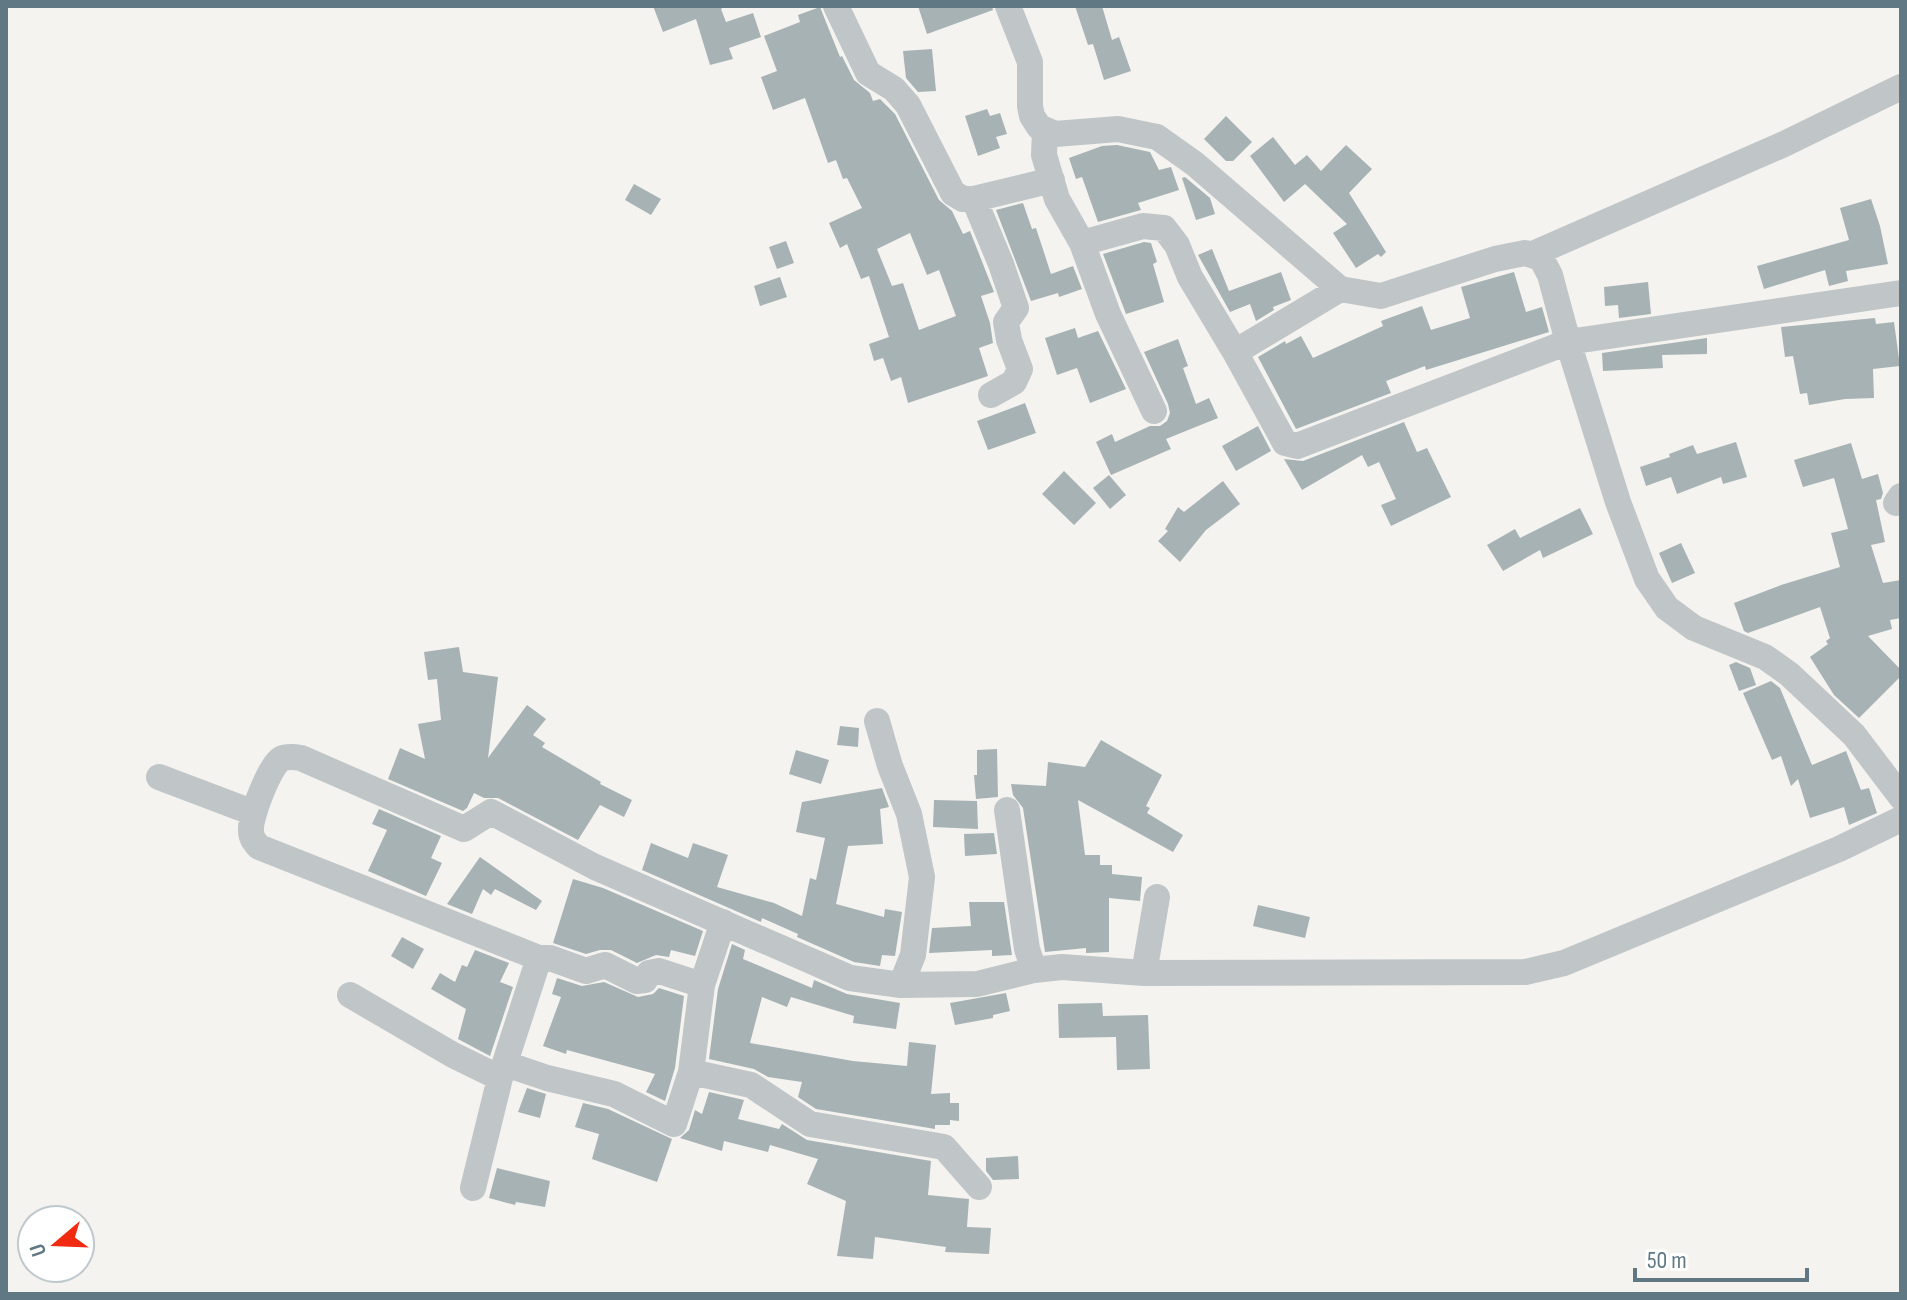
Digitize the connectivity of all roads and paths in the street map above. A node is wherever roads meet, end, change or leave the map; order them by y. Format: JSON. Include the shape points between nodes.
{"nodes":[{"id":1,"x":836,"y":6,"type":"edge"},
{"id":2,"x":1008,"y":6,"type":"edge"},
{"id":3,"x":1901,"y":87,"type":"edge"},
{"id":4,"x":1045,"y":131,"type":"junction"},
{"id":5,"x":1052,"y":180,"type":"junction"},
{"id":6,"x":974,"y":199,"type":"junction"},
{"id":7,"x":1082,"y":243,"type":"junction"},
{"id":8,"x":1533,"y":254,"type":"junction"},
{"id":9,"x":1340,"y":289,"type":"junction"},
{"id":10,"x":1901,"y":293,"type":"edge"},
{"id":11,"x":1568,"y":342,"type":"junction"},
{"id":12,"x":1235,"y":352,"type":"junction"},
{"id":13,"x":991,"y":395,"type":"dead end"},
{"id":14,"x":1154,"y":411,"type":"dead end"},
{"id":15,"x":877,"y":721,"type":"dead end"},
{"id":16,"x":159,"y":777,"type":"dead end"},
{"id":17,"x":1901,"y":797,"type":"edge"},
{"id":18,"x":1007,"y":810,"type":"dead end"},
{"id":19,"x":254,"y":813,"type":"junction"},
{"id":20,"x":1901,"y":819,"type":"edge"},
{"id":21,"x":1157,"y":897,"type":"dead end"},
{"id":22,"x":723,"y":922,"type":"junction"},
{"id":23,"x":539,"y":958,"type":"junction"},
{"id":24,"x":1034,"y":970,"type":"junction"},
{"id":25,"x":1144,"y":973,"type":"junction"},
{"id":26,"x":702,"y":985,"type":"junction"},
{"id":27,"x":901,"y":985,"type":"junction"},
{"id":28,"x":350,"y":995,"type":"dead end"},
{"id":29,"x":503,"y":1071,"type":"junction"},
{"id":30,"x":691,"y":1072,"type":"junction"},
{"id":31,"x":979,"y":1187,"type":"dead end"},
{"id":32,"x":473,"y":1188,"type":"dead end"}],
"edges":[{"from":1,"to":6,"type":"street","via":[[868,73],[908,105],[953,193]]},
{"from":2,"to":4,"type":"street","via":[[1031,68],[1032,116]]},
{"from":3,"to":8,"type":"street"},
{"from":4,"to":5,"type":"street","via":[[1044,155]]},
{"from":4,"to":9,"type":"street","via":[[1118,129],[1157,137]]},
{"from":5,"to":6,"type":"street"},
{"from":5,"to":7,"type":"street"},
{"from":6,"to":13,"type":"street","via":[[1016,308],[1006,322],[1020,369],[1014,382]]},
{"from":7,"to":12,"type":"street","via":[[1143,226],[1164,228]]},
{"from":7,"to":14,"type":"street","via":[[1108,314]]},
{"from":8,"to":9,"type":"street","via":[[1495,259],[1381,296]]},
{"from":8,"to":11,"type":"street","via":[[1550,275]]},
{"from":9,"to":12,"type":"street"},
{"from":10,"to":11,"type":"street"},
{"from":11,"to":12,"type":"street","via":[[1297,446],[1285,443]]},
{"from":11,"to":17,"type":"street","via":[[1618,502],[1647,579],[1667,608],[1694,628],[1765,657],[1789,674],[1854,735]]},
{"from":15,"to":27,"type":"street","via":[[909,814],[922,877],[913,955]]},
{"from":16,"to":19,"type":"street"},
{"from":18,"to":24,"type":"street"},
{"from":19,"to":22,"type":"street","via":[[273,768],[281,759],[301,758],[464,829],[491,812],[595,867]]},
{"from":19,"to":23,"type":"street","via":[[250,827],[259,847]]},
{"from":20,"to":25,"type":"street","via":[[1564,963],[1525,972]]},
{"from":21,"to":25,"type":"street"},
{"from":22,"to":26,"type":"street"},
{"from":22,"to":27,"type":"street","via":[[850,978]]},
{"from":23,"to":26,"type":"street","via":[[586,971],[605,965],[637,981],[659,971]]},
{"from":23,"to":29,"type":"street"},
{"from":24,"to":25,"type":"street"},
{"from":24,"to":27,"type":"street","via":[[977,984]]},
{"from":26,"to":30,"type":"street"},
{"from":28,"to":29,"type":"street","via":[[453,1055]]},
{"from":29,"to":30,"type":"street","via":[[614,1094],[673,1124]]},
{"from":29,"to":32,"type":"street"},
{"from":30,"to":31,"type":"street","via":[[751,1085],[810,1124],[944,1147]]}]}
